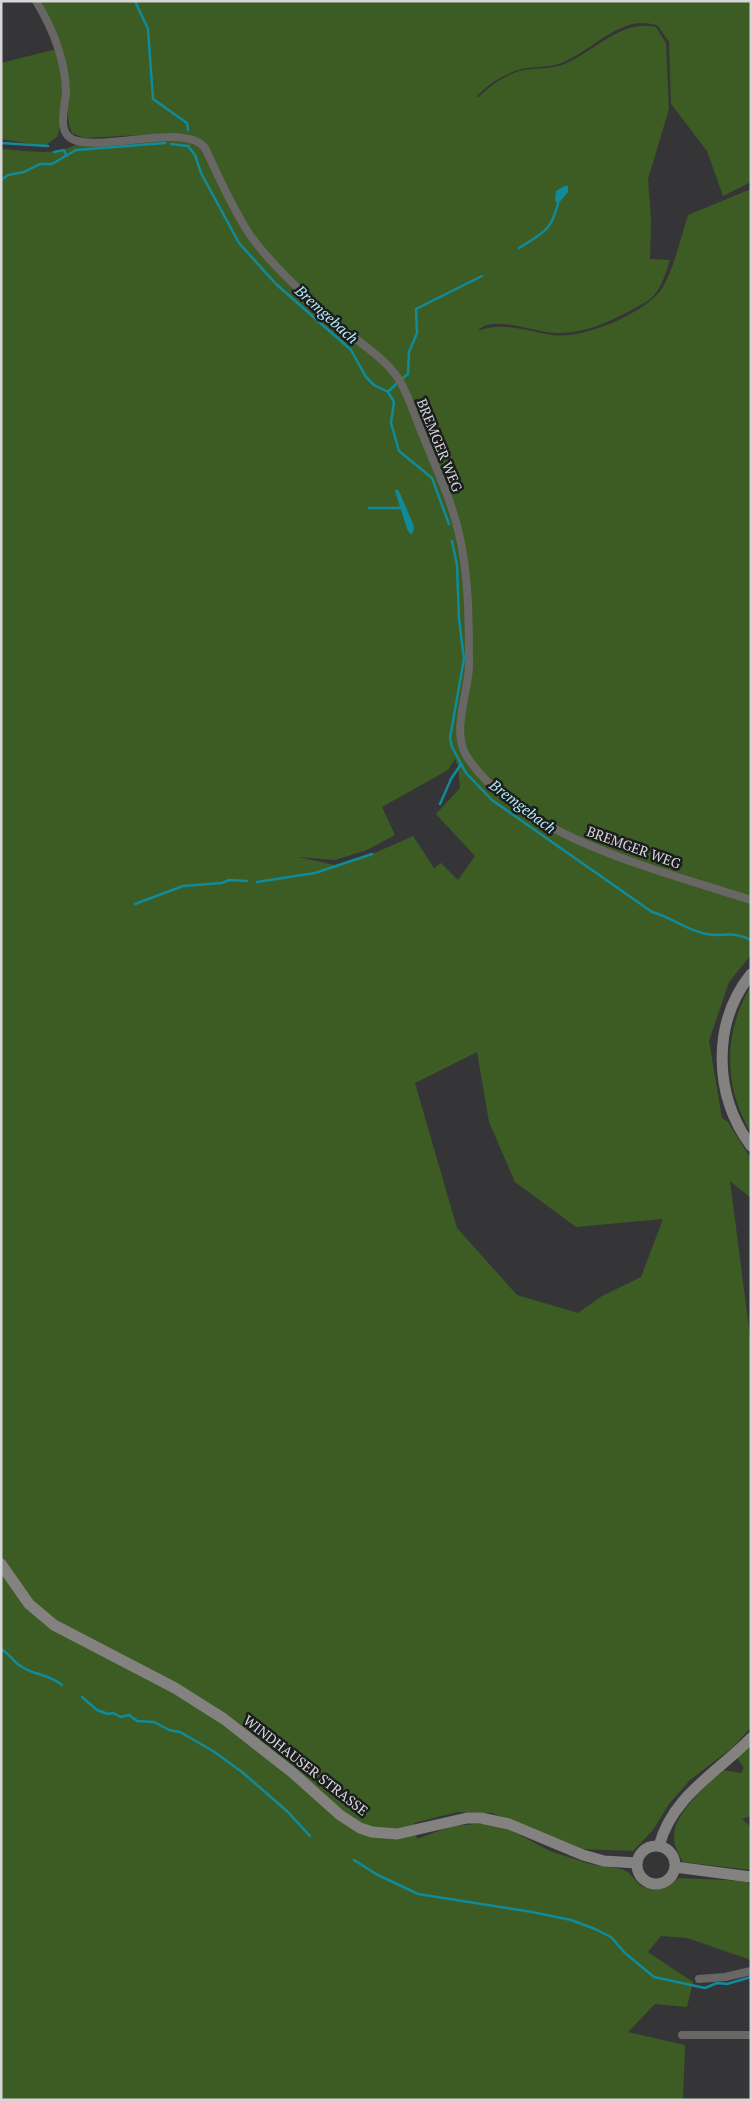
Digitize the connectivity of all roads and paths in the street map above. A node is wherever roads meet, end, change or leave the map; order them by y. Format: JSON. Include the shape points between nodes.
{"nodes":[{"id":1,"x":36,"y":1,"type":"edge"},
{"id":2,"x":751,"y":900,"type":"edge"},
{"id":3,"x":751,"y":974,"type":"edge"},
{"id":4,"x":751,"y":1146,"type":"edge"},
{"id":5,"x":1,"y":1564,"type":"edge"},
{"id":6,"x":751,"y":1738,"type":"edge"},
{"id":7,"x":658,"y":1846,"type":"junction"},
{"id":8,"x":637,"y":1863,"type":"junction"},
{"id":9,"x":675,"y":1867,"type":"junction"},
{"id":10,"x":751,"y":1876,"type":"edge"},
{"id":11,"x":751,"y":1971,"type":"edge"},
{"id":12,"x":698,"y":1979,"type":"dead end"},
{"id":13,"x":682,"y":2035,"type":"dead end"},
{"id":14,"x":751,"y":2035,"type":"edge"}],
"edges":[{"from":1,"to":2,"type":"street","name":"BREMGER WEG","via":[[61,56],[66,94],[65,133],[70,138],[92,142],[177,138],[200,142],[241,220],[268,257],[337,324],[392,370],[402,384],[460,535],[466,583],[469,669],[460,731],[467,756],[494,786],[552,830],[617,856]]},
{"from":3,"to":4,"type":"main road","via":[[727,1019],[722,1050],[723,1085],[734,1118]]},
{"from":5,"to":8,"type":"main road","name":"WINDHAUSER STRASSE","via":[[28,1604],[54,1625],[175,1688],[224,1719],[360,1828],[397,1834],[467,1818],[481,1818],[508,1824],[583,1855]]},
{"from":6,"to":7,"type":"main road","via":[[678,1804]]},
{"from":7,"to":8,"type":"main road","via":[[642,1852]]},
{"from":7,"to":9,"type":"main road","via":[[671,1853]]},
{"from":8,"to":9,"type":"main road","via":[[643,1880],[655,1884],[669,1880]]},
{"from":9,"to":10,"type":"main road"},
{"from":11,"to":12,"type":"street","via":[[725,1978]]},
{"from":13,"to":14,"type":"street"}]}
